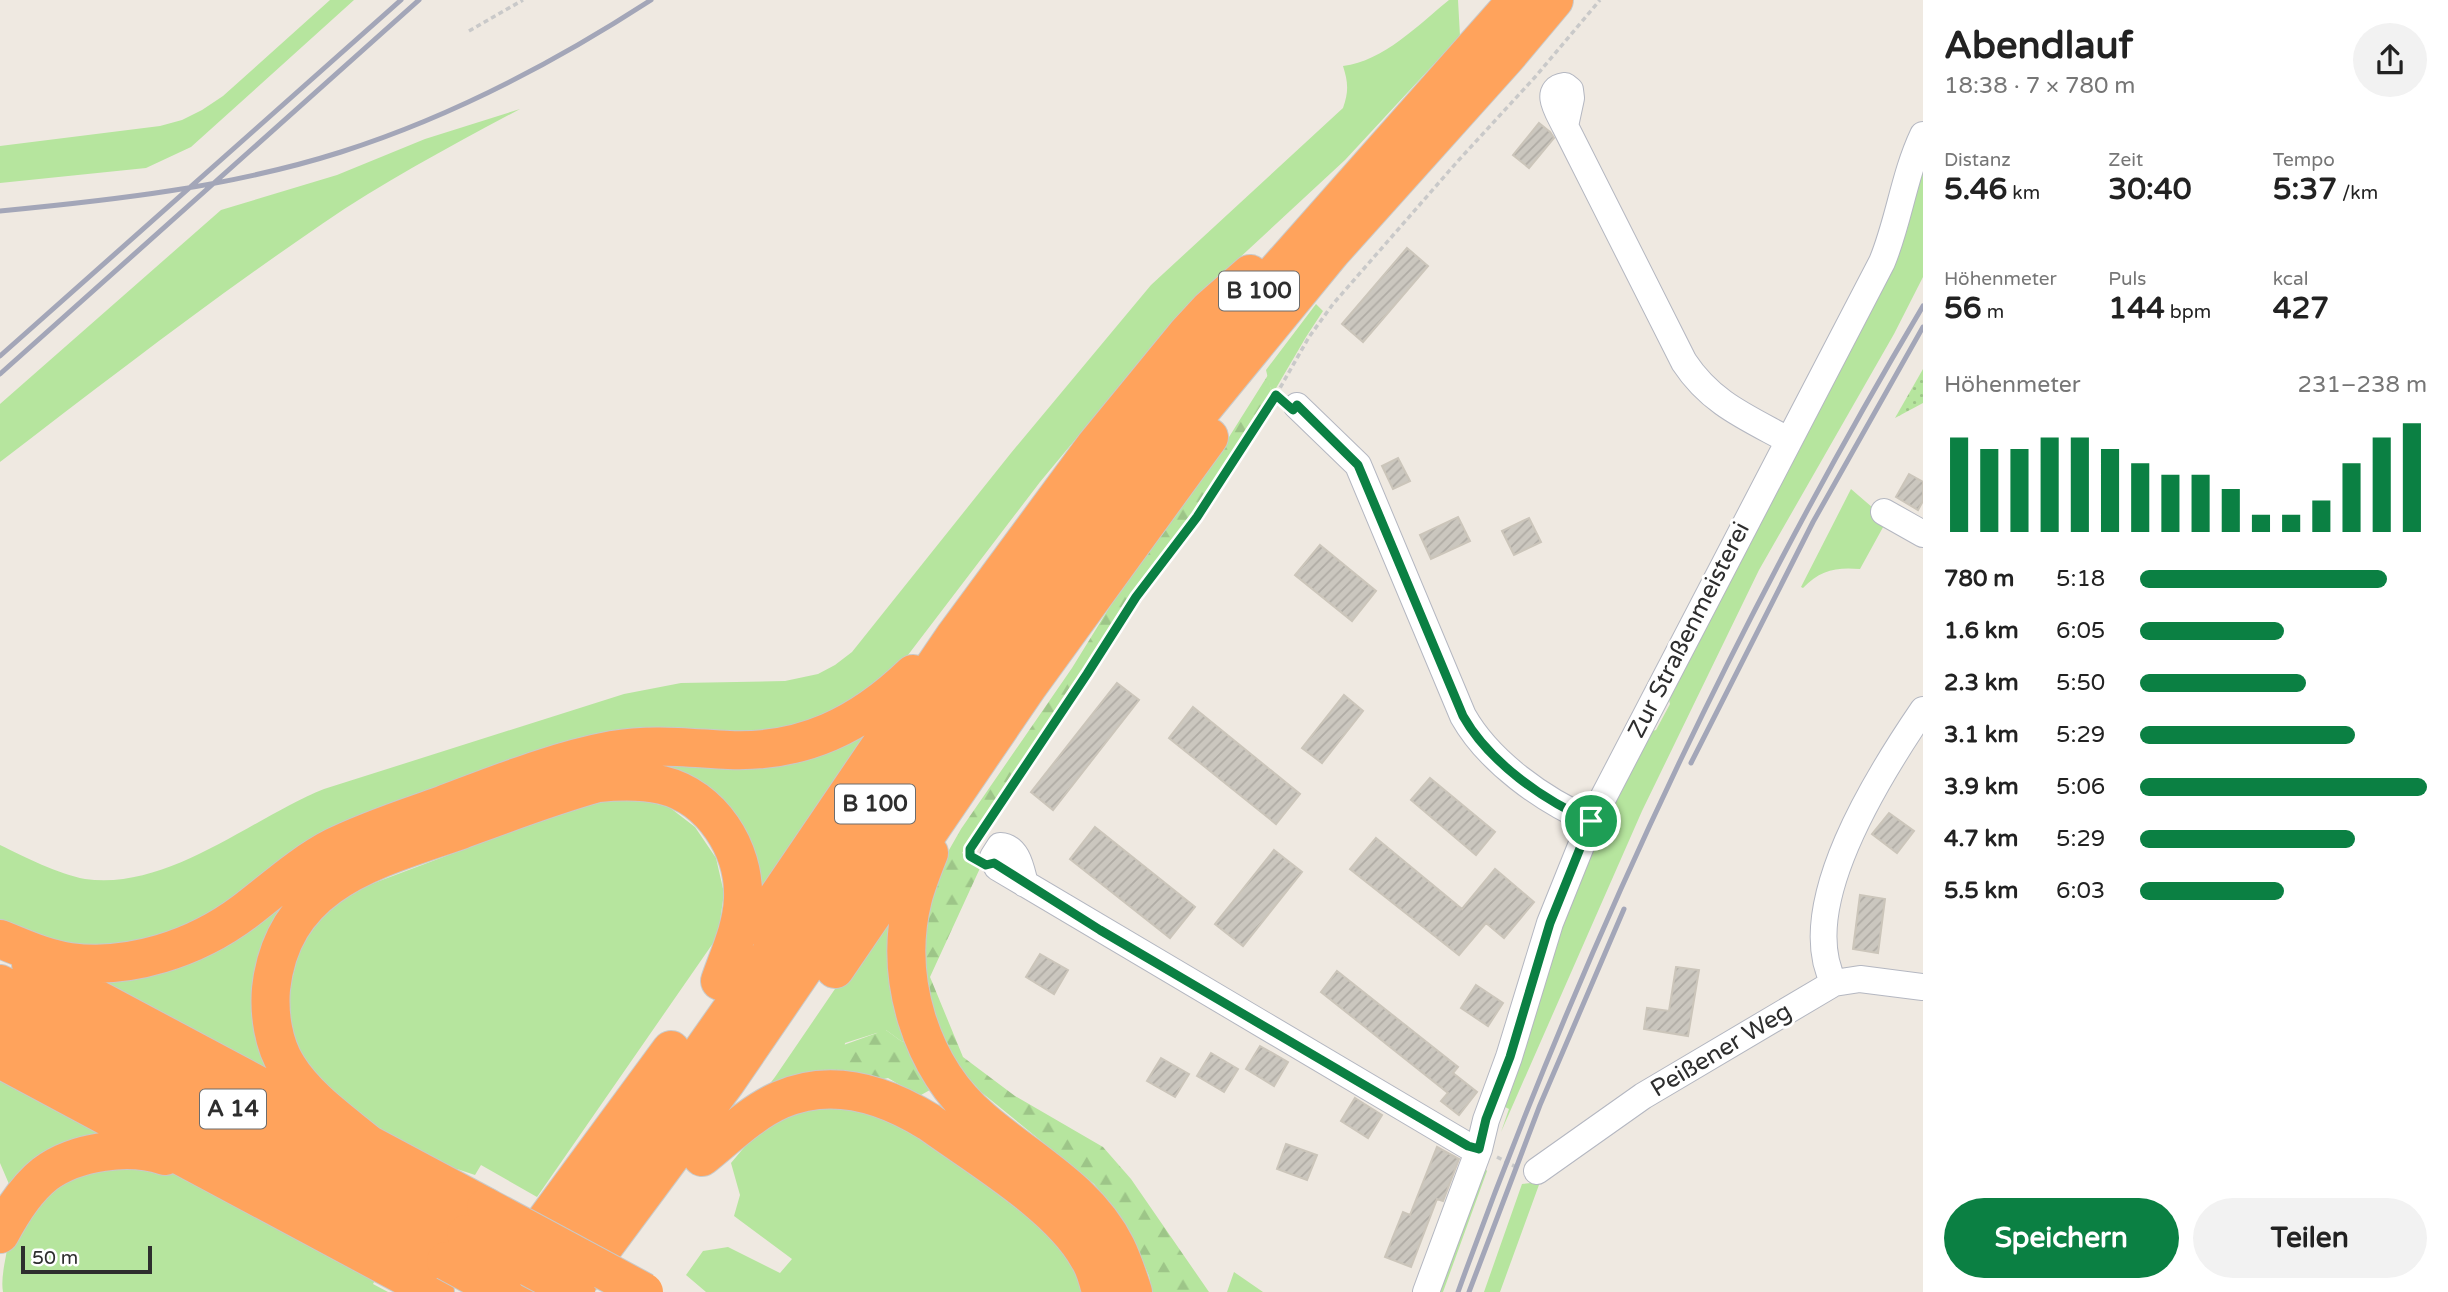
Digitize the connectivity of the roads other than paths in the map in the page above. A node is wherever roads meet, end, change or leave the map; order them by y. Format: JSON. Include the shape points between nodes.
{"nodes":[{"id":1,"x":1517,"y":0,"type":"edge"},
{"id":2,"x":1554,"y":0,"type":"edge"},
{"id":3,"x":1565,"y":126,"type":"dead end"},
{"id":4,"x":1923,"y":135,"type":"edge"},
{"id":5,"x":1345,"y":194,"type":"junction"},
{"id":6,"x":1332,"y":251,"type":"junction"},
{"id":7,"x":1287,"y":400,"type":"road end"},
{"id":8,"x":1788,"y":440,"type":"junction"},
{"id":9,"x":1884,"y":512,"type":"dead end"},
{"id":10,"x":1923,"y":534,"type":"edge"},
{"id":11,"x":955,"y":636,"type":"junction"},
{"id":12,"x":1923,"y":710,"type":"edge"},
{"id":13,"x":953,"y":796,"type":"junction"},
{"id":14,"x":1591,"y":821,"type":"junction"},
{"id":15,"x":994,"y":863,"type":"road end"},
{"id":16,"x":0,"y":939,"type":"edge"},
{"id":17,"x":0,"y":947,"type":"edge"},
{"id":18,"x":720,"y":981,"type":"junction"},
{"id":19,"x":1834,"y":983,"type":"junction"},
{"id":20,"x":0,"y":984,"type":"edge"},
{"id":21,"x":1923,"y":987,"type":"edge"},
{"id":22,"x":0,"y":1022,"type":"edge"},
{"id":23,"x":0,"y":1059,"type":"edge"},
{"id":24,"x":367,"y":1143,"type":"junction"},
{"id":25,"x":1474,"y":1147,"type":"junction"},
{"id":26,"x":702,"y":1157,"type":"junction"},
{"id":27,"x":1537,"y":1171,"type":"road end"},
{"id":28,"x":211,"y":1172,"type":"junction"},
{"id":29,"x":0,"y":1234,"type":"edge"},
{"id":30,"x":452,"y":1256,"type":"edge"},
{"id":31,"x":493,"y":1292,"type":"edge"},
{"id":32,"x":503,"y":1292,"type":"edge"},
{"id":33,"x":530,"y":1292,"type":"edge"},
{"id":34,"x":570,"y":1292,"type":"edge"},
{"id":35,"x":576,"y":1292,"type":"edge"},
{"id":36,"x":604,"y":1292,"type":"edge"},
{"id":37,"x":644,"y":1292,"type":"edge"},
{"id":38,"x":1101,"y":1292,"type":"edge"},
{"id":39,"x":1133,"y":1292,"type":"edge"},
{"id":40,"x":1426,"y":1292,"type":"edge"}],
"edges":[{"from":1,"to":5,"type":"highway","number":"B 100"},
{"from":2,"to":6,"type":"highway","number":"B 100"},
{"from":3,"to":8,"type":"street","via":[[1696,380],[1726,407]]},
{"from":4,"to":8,"type":"street","name":"Zur Straßenmeisterei","via":[[1882,262]]},
{"from":5,"to":11,"type":"highway","via":[[1194,326],[1095,446]]},
{"from":5,"to":33,"type":"highway","number":"B 100","via":[[1255,296],[1058,545]]},
{"from":6,"to":13,"type":"highway","via":[[1294,318]]},
{"from":6,"to":34,"type":"highway","number":"B 100","via":[[1139,486],[1042,617],[904,813],[726,1082]]},
{"from":7,"to":14,"type":"street","via":[[1358,465],[1474,735],[1541,794]]},
{"from":8,"to":14,"type":"street","name":"Zur Straßenmeisterei"},
{"from":9,"to":10,"type":"street"},
{"from":11,"to":16,"type":"highway","via":[[873,708],[823,736],[764,750],[643,745],[586,755],[516,778],[333,848],[241,915],[165,953],[92,964],[68,962]]},
{"from":11,"to":18,"type":"highway"},
{"from":12,"to":19,"type":"street","via":[[1894,753],[1842,852],[1823,941]]},
{"from":13,"to":26,"type":"highway"},
{"from":13,"to":39,"type":"highway","via":[[913,898],[907,955],[920,1030],[940,1073],[962,1101],[1078,1197],[1099,1222],[1115,1246]]},
{"from":14,"to":25,"type":"street","name":"Zur Straßenmeisterei","via":[[1550,923],[1510,1057]]},
{"from":15,"to":25,"type":"street","via":[[1000,846],[1006,847],[1014,852],[1025,884]]},
{"from":17,"to":24,"type":"highway"},
{"from":18,"to":24,"type":"highway","via":[[743,901],[738,859],[729,837],[710,814],[663,785],[622,780],[598,783],[375,860],[330,884],[296,918],[277,957],[271,993],[273,1029],[285,1064],[306,1091]]},
{"from":18,"to":31,"type":"highway"},
{"from":19,"to":21,"type":"street","name":"Peißener Weg","via":[[1860,979]]},
{"from":19,"to":27,"type":"street","name":"Peißener Weg","via":[[1643,1096]]},
{"from":20,"to":30,"type":"highway","number":"A 14"},
{"from":22,"to":30,"type":"highway","number":"A 14"},
{"from":23,"to":28,"type":"highway"},
{"from":24,"to":30,"type":"highway"},
{"from":25,"to":40,"type":"street","name":"Zur Straßenmeisterei"},
{"from":26,"to":36,"type":"highway"},
{"from":26,"to":38,"type":"highway","via":[[781,1100],[824,1090],[866,1092],[929,1122],[1047,1208],[1090,1258]]},
{"from":28,"to":29,"type":"highway","via":[[147,1150],[99,1153],[74,1160],[47,1172],[11,1213]]},
{"from":28,"to":30,"type":"highway"},
{"from":30,"to":32,"type":"highway","number":"A 14","bridge":true},
{"from":30,"to":35,"type":"highway","number":"A 14","bridge":true},
{"from":30,"to":37,"type":"highway","bridge":true}]}
